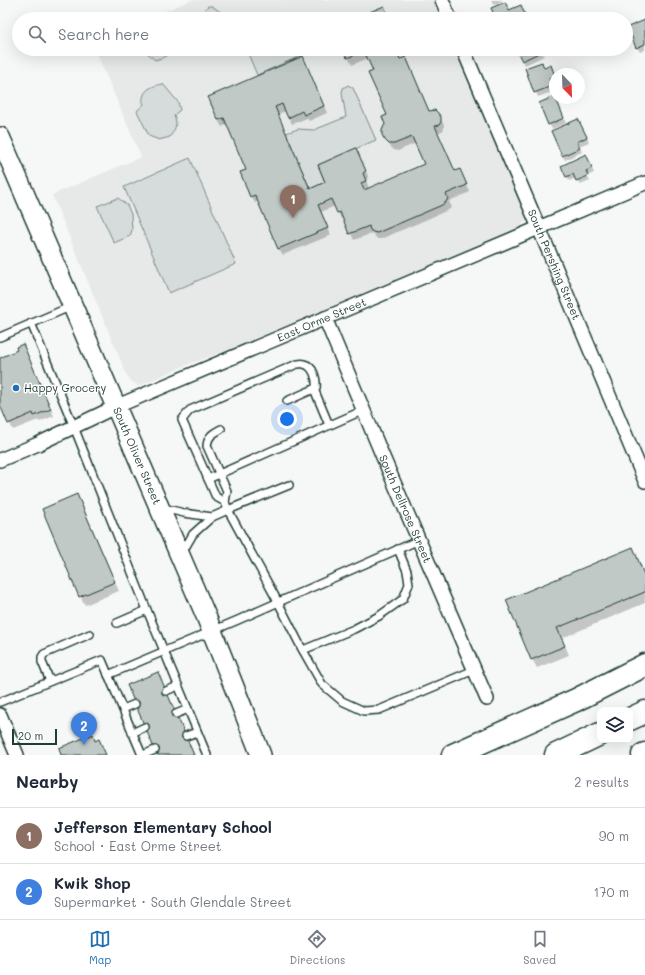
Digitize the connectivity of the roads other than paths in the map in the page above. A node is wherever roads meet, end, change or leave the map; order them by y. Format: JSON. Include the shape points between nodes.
{"nodes":[{"id":1,"x":442,"y":0,"type":"edge"},
{"id":2,"x":447,"y":12,"type":"edge"},
{"id":3,"x":466,"y":56,"type":"edge"},
{"id":4,"x":2,"y":149,"type":"edge"},
{"id":5,"x":645,"y":184,"type":"edge"},
{"id":6,"x":539,"y":228,"type":"junction"},
{"id":7,"x":72,"y":306,"type":"junction"},
{"id":8,"x":325,"y":318,"type":"junction"},
{"id":9,"x":30,"y":324,"type":"junction"},
{"id":10,"x":0,"y":337,"type":"edge"},
{"id":11,"x":314,"y":389,"type":"junction"},
{"id":12,"x":288,"y":401,"type":"dead end"},
{"id":13,"x":116,"y":407,"type":"junction"},
{"id":14,"x":364,"y":410,"type":"junction"},
{"id":15,"x":329,"y":425,"type":"junction"},
{"id":16,"x":74,"y":427,"type":"junction"},
{"id":17,"x":221,"y":429,"type":"dead end"},
{"id":18,"x":0,"y":460,"type":"edge"},
{"id":19,"x":219,"y":474,"type":"junction"},
{"id":20,"x":208,"y":479,"type":"junction"},
{"id":21,"x":645,"y":481,"type":"edge"},
{"id":22,"x":290,"y":484,"type":"dead end"},
{"id":23,"x":224,"y":502,"type":"junction"},
{"id":24,"x":159,"y":507,"type":"junction"},
{"id":25,"x":228,"y":510,"type":"junction"},
{"id":26,"x":212,"y":517,"type":"junction"},
{"id":27,"x":419,"y":540,"type":"junction"},
{"id":28,"x":398,"y":549,"type":"junction"},
{"id":29,"x":180,"y":557,"type":"junction"},
{"id":30,"x":278,"y":602,"type":"junction"},
{"id":31,"x":147,"y":610,"type":"junction"},
{"id":32,"x":117,"y":622,"type":"dead end"},
{"id":33,"x":212,"y":631,"type":"junction"},
{"id":34,"x":90,"y":634,"type":"dead end"},
{"id":35,"x":303,"y":650,"type":"junction"},
{"id":36,"x":164,"y":651,"type":"junction"},
{"id":37,"x":645,"y":665,"type":"edge"},
{"id":38,"x":474,"y":670,"type":"junction"},
{"id":39,"x":108,"y":675,"type":"junction"},
{"id":40,"x":50,"y":681,"type":"junction"},
{"id":41,"x":178,"y":686,"type":"junction"},
{"id":42,"x":166,"y":691,"type":"dead end"},
{"id":43,"x":487,"y":699,"type":"dead end"},
{"id":44,"x":0,"y":702,"type":"edge"},
{"id":45,"x":135,"y":704,"type":"dead end"},
{"id":46,"x":123,"y":709,"type":"junction"},
{"id":47,"x":188,"y":709,"type":"junction"},
{"id":48,"x":645,"y":712,"type":"edge"},
{"id":49,"x":176,"y":714,"type":"dead end"},
{"id":50,"x":0,"y":715,"type":"edge"},
{"id":51,"x":633,"y":718,"type":"edge"},
{"id":52,"x":145,"y":727,"type":"dead end"},
{"id":53,"x":197,"y":732,"type":"junction"},
{"id":54,"x":132,"y":733,"type":"junction"},
{"id":55,"x":597,"y":735,"type":"edge"},
{"id":56,"x":186,"y":736,"type":"dead end"},
{"id":57,"x":155,"y":750,"type":"dead end"},
{"id":58,"x":205,"y":754,"type":"edge"},
{"id":59,"x":17,"y":755,"type":"edge"},
{"id":60,"x":142,"y":755,"type":"edge"},
{"id":61,"x":261,"y":755,"type":"edge"},
{"id":62,"x":453,"y":755,"type":"edge"},
{"id":63,"x":556,"y":755,"type":"edge"}],
"edges":[{"from":1,"to":2,"type":"street"},
{"from":3,"to":6,"type":"street","name":"South Pershing Street"},
{"from":4,"to":7,"type":"main road","name":"South Oliver Street"},
{"from":5,"to":6,"type":"street","name":"East Orme Street"},
{"from":6,"to":8,"type":"street","name":"East Orme Street"},
{"from":6,"to":21,"type":"street","name":"South Pershing Street"},
{"from":7,"to":9,"type":"lane"},
{"from":7,"to":13,"type":"main road","name":"South Oliver Street"},
{"from":8,"to":13,"type":"street","name":"East Orme Street"},
{"from":8,"to":14,"type":"street","name":"South Dellrose Street"},
{"from":9,"to":10,"type":"lane"},
{"from":9,"to":16,"type":"lane"},
{"from":11,"to":12,"type":"lane"},
{"from":11,"to":15,"type":"lane"},
{"from":11,"to":20,"type":"lane","via":[[317,380],[312,370],[306,364],[297,364],[190,410],[182,420]]},
{"from":13,"to":16,"type":"street","name":"East Orme Street"},
{"from":13,"to":24,"type":"main road","name":"South Oliver Street"},
{"from":14,"to":15,"type":"lane"},
{"from":14,"to":27,"type":"street","name":"South Dellrose Street"},
{"from":15,"to":19,"type":"lane"},
{"from":16,"to":18,"type":"street","name":"East Orme Street"},
{"from":16,"to":31,"type":"lane"},
{"from":17,"to":19,"type":"lane","via":[[213,433],[207,446]]},
{"from":19,"to":20,"type":"lane"},
{"from":19,"to":23,"type":"lane","via":[[227,491]]},
{"from":20,"to":23,"type":"lane","via":[[216,497]]},
{"from":22,"to":25,"type":"lane"},
{"from":23,"to":25,"type":"lane"},
{"from":24,"to":26,"type":"lane"},
{"from":24,"to":29,"type":"main road","name":"South Oliver Street"},
{"from":25,"to":26,"type":"lane"},
{"from":25,"to":30,"type":"lane"},
{"from":26,"to":29,"type":"lane","via":[[193,534]]},
{"from":27,"to":28,"type":"lane"},
{"from":27,"to":38,"type":"street","name":"South Dellrose Street"},
{"from":28,"to":30,"type":"lane"},
{"from":28,"to":35,"type":"lane","via":[[407,571],[408,584],[403,599],[354,629]]},
{"from":29,"to":33,"type":"main road","name":"South Oliver Street"},
{"from":30,"to":33,"type":"lane"},
{"from":30,"to":35,"type":"lane"},
{"from":31,"to":32,"type":"lane"},
{"from":31,"to":36,"type":"lane"},
{"from":33,"to":36,"type":"lane"},
{"from":33,"to":61,"type":"main road","name":"South Oliver Street"},
{"from":34,"to":40,"type":"lane","via":[[44,654],[42,662]]},
{"from":35,"to":38,"type":"lane","via":[[322,684],[342,701],[364,711],[379,710]]},
{"from":36,"to":39,"type":"lane"},
{"from":36,"to":41,"type":"lane"},
{"from":37,"to":62,"type":"highway","via":[[576,700]]},
{"from":38,"to":43,"type":"street","name":"South Dellrose Street"},
{"from":39,"to":40,"type":"lane","via":[[102,660]]},
{"from":39,"to":46,"type":"lane"},
{"from":40,"to":44,"type":"lane"},
{"from":41,"to":42,"type":"lane"},
{"from":41,"to":47,"type":"lane"},
{"from":45,"to":46,"type":"lane"},
{"from":46,"to":54,"type":"lane"},
{"from":47,"to":49,"type":"lane"},
{"from":47,"to":53,"type":"lane"},
{"from":48,"to":51,"type":"highway"},
{"from":50,"to":59,"type":"street"},
{"from":52,"to":54,"type":"lane"},
{"from":53,"to":56,"type":"lane"},
{"from":53,"to":58,"type":"lane"},
{"from":54,"to":60,"type":"lane"},
{"from":55,"to":63,"type":"highway"},
{"from":57,"to":60,"type":"lane"}]}
